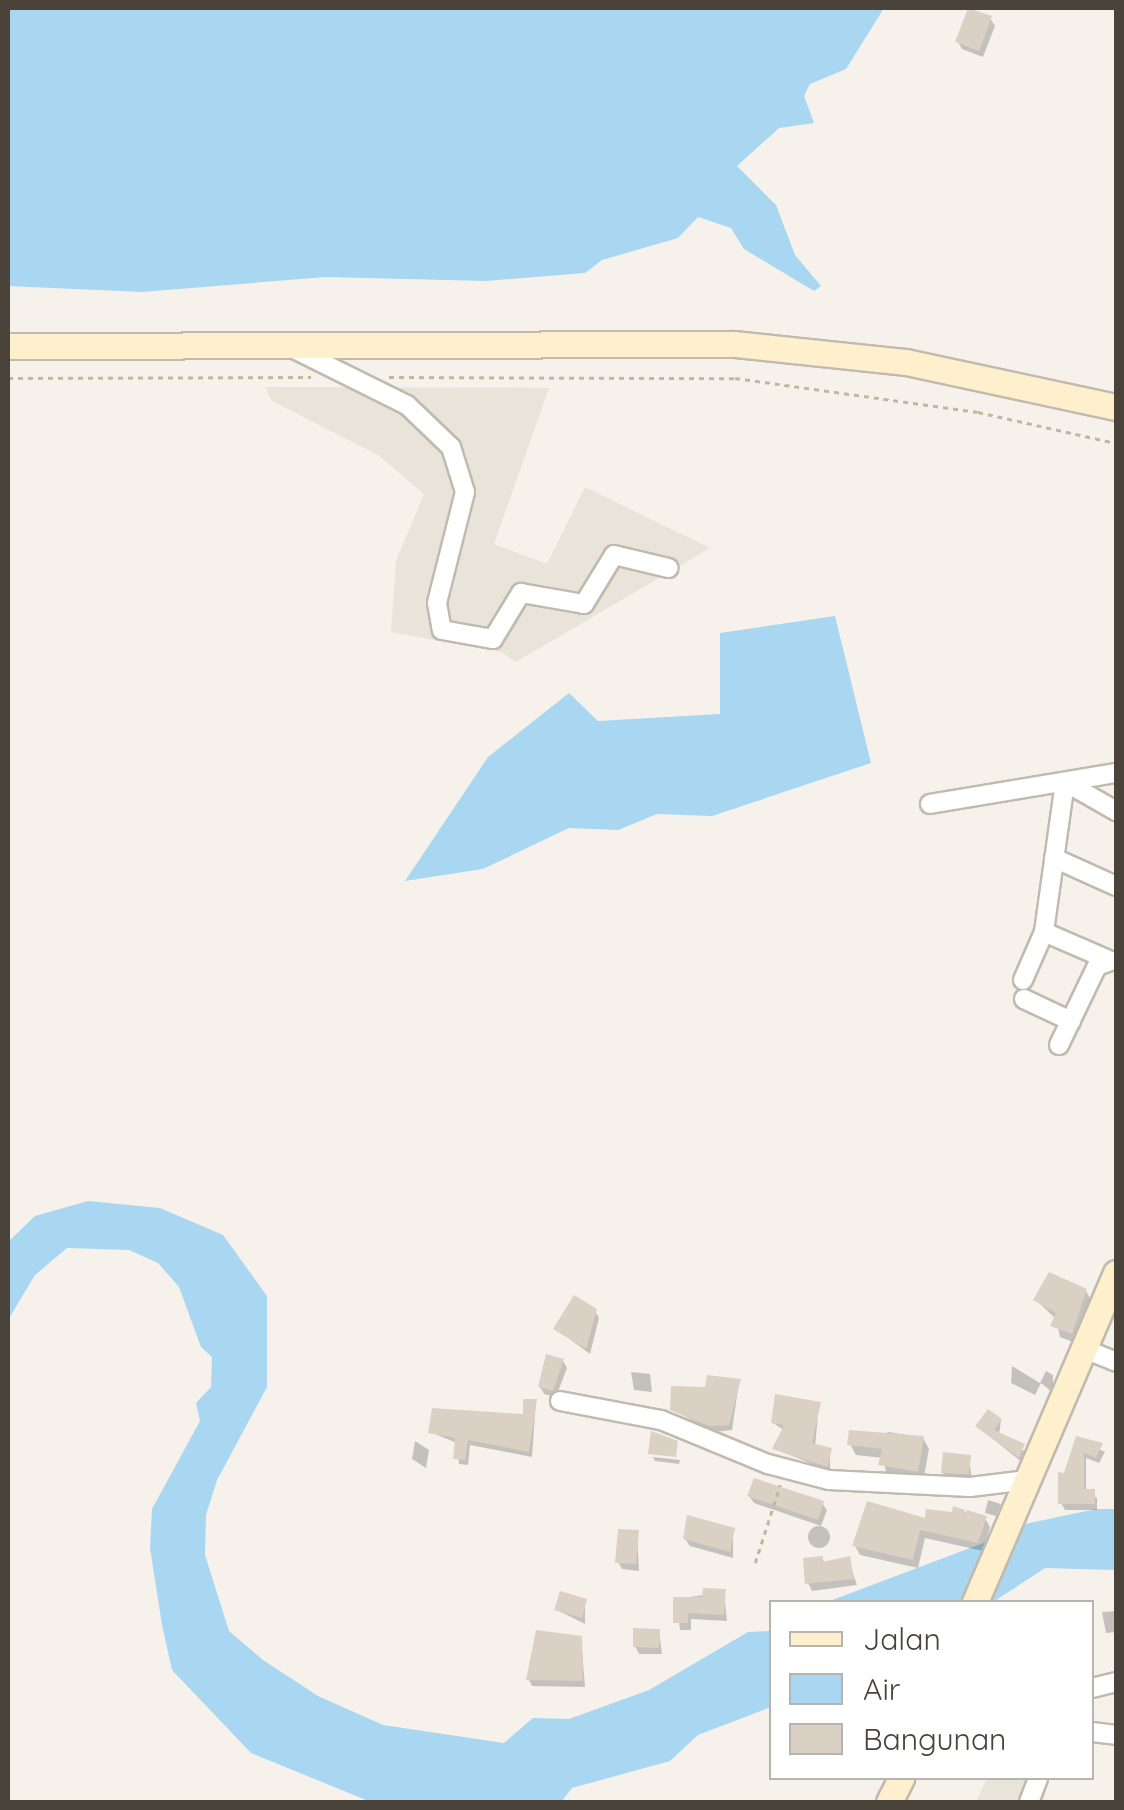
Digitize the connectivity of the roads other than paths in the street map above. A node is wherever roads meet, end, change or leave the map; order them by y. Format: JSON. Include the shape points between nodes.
{"nodes":[{"id":1,"x":285,"y":345,"type":"junction"},
{"id":2,"x":8,"y":346,"type":"edge"},
{"id":3,"x":1116,"y":407,"type":"edge"},
{"id":4,"x":668,"y":568,"type":"dead end"},
{"id":5,"x":1116,"y":773,"type":"edge"},
{"id":6,"x":1065,"y":782,"type":"junction"},
{"id":7,"x":930,"y":804,"type":"dead end"},
{"id":8,"x":1116,"y":810,"type":"edge"},
{"id":9,"x":1054,"y":858,"type":"junction"},
{"id":10,"x":1116,"y":886,"type":"edge"},
{"id":11,"x":1044,"y":932,"type":"junction"},
{"id":12,"x":1111,"y":961,"type":"edge"},
{"id":13,"x":1070,"y":1021,"type":"junction"},
{"id":14,"x":1059,"y":1045,"type":"dead end"},
{"id":15,"x":1116,"y":1274,"type":"edge"},
{"id":16,"x":1082,"y":1348,"type":"junction"},
{"id":17,"x":1116,"y":1362,"type":"edge"},
{"id":18,"x":560,"y":1401,"type":"dead end"},
{"id":19,"x":1028,"y":1480,"type":"junction"},
{"id":20,"x":976,"y":1600,"type":"edge"}],
"edges":[{"from":1,"to":2,"type":"street"},
{"from":1,"to":3,"type":"street","via":[[574,339],[791,347],[906,362]]},
{"from":1,"to":4,"type":"street","via":[[360,377],[433,425],[463,476],[460,527],[438,603],[442,630],[493,638],[521,593],[584,604],[614,554]]},
{"from":5,"to":6,"type":"street"},
{"from":6,"to":7,"type":"street"},
{"from":6,"to":8,"type":"street"},
{"from":6,"to":9,"type":"street"},
{"from":9,"to":10,"type":"street"},
{"from":9,"to":11,"type":"street"},
{"from":11,"to":12,"type":"street"},
{"from":11,"to":13,"type":"street","via":[[1024,990]]},
{"from":12,"to":13,"type":"street"},
{"from":13,"to":14,"type":"street"},
{"from":15,"to":16,"type":"street"},
{"from":16,"to":17,"type":"street"},
{"from":16,"to":19,"type":"street"},
{"from":18,"to":19,"type":"street","via":[[674,1424],[785,1469],[881,1484],[970,1488]]},
{"from":19,"to":20,"type":"street"}]}
